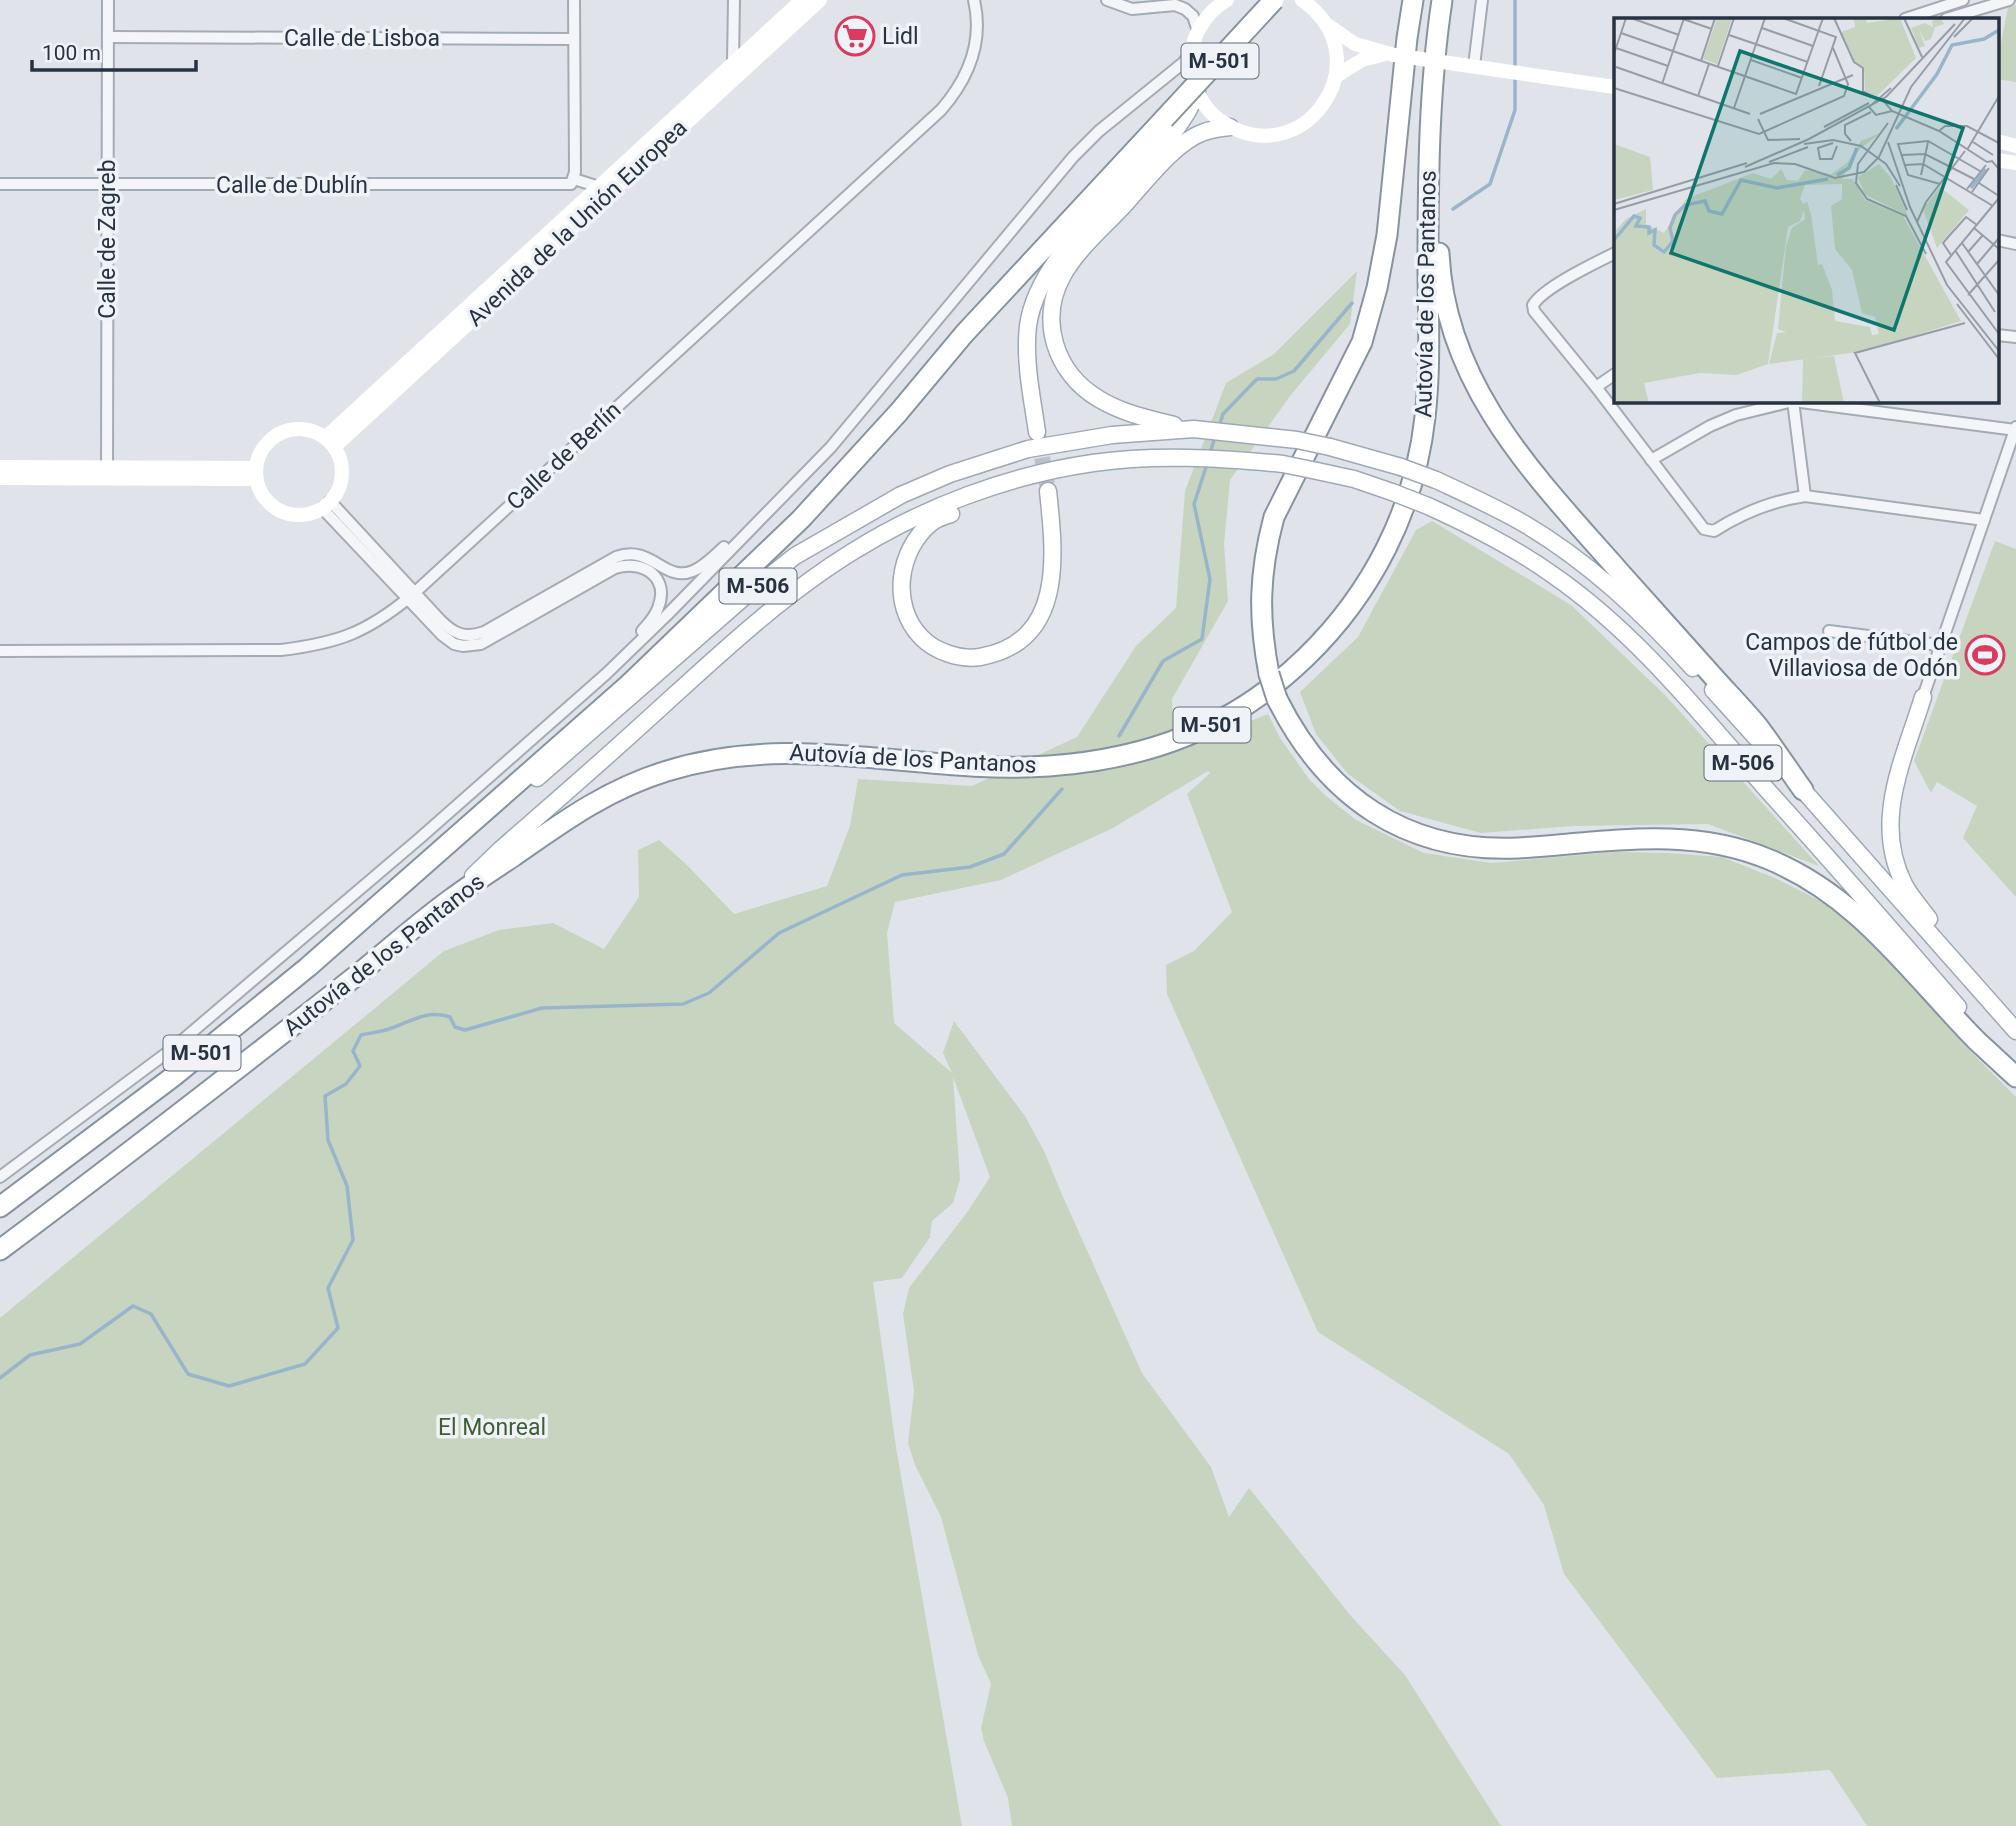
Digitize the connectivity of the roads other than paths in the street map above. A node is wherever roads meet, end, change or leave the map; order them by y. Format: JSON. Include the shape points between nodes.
{"nodes":[{"id":1,"x":108,"y":0,"type":"edge"},
{"id":2,"x":574,"y":0,"type":"edge"},
{"id":3,"x":734,"y":0,"type":"edge"},
{"id":4,"x":802,"y":0,"type":"edge"},
{"id":5,"x":820,"y":0,"type":"edge"},
{"id":6,"x":974,"y":0,"type":"edge"},
{"id":7,"x":1107,"y":0,"type":"edge"},
{"id":8,"x":1274,"y":0,"type":"edge"},
{"id":9,"x":1302,"y":0,"type":"edge"},
{"id":10,"x":1413,"y":0,"type":"edge"},
{"id":11,"x":1443,"y":0,"type":"edge"},
{"id":12,"x":1482,"y":0,"type":"edge"},
{"id":13,"x":1963,"y":0,"type":"edge"},
{"id":14,"x":2009,"y":0,"type":"edge"},
{"id":15,"x":1218,"y":1,"type":"edge"},
{"id":16,"x":1908,"y":18,"type":"edge"},
{"id":17,"x":1949,"y":18,"type":"edge"},
{"id":18,"x":1328,"y":25,"type":"junction"},
{"id":19,"x":1198,"y":31,"type":"junction"},
{"id":20,"x":109,"y":37,"type":"junction"},
{"id":21,"x":574,"y":39,"type":"junction"},
{"id":22,"x":1190,"y":54,"type":"junction"},
{"id":23,"x":1394,"y":55,"type":"junction"},
{"id":24,"x":733,"y":62,"type":"junction"},
{"id":25,"x":1474,"y":66,"type":"junction"},
{"id":26,"x":1336,"y":76,"type":"junction"},
{"id":27,"x":1614,"y":87,"type":"edge"},
{"id":28,"x":1433,"y":90,"type":"junction"},
{"id":29,"x":1197,"y":92,"type":"junction"},
{"id":30,"x":1230,"y":127,"type":"junction"},
{"id":31,"x":1998,"y":141,"type":"edge"},
{"id":32,"x":2016,"y":146,"type":"edge"},
{"id":33,"x":1998,"y":160,"type":"edge"},
{"id":34,"x":2016,"y":163,"type":"edge"},
{"id":35,"x":574,"y":178,"type":"junction"},
{"id":36,"x":0,"y":184,"type":"edge"},
{"id":37,"x":107,"y":184,"type":"junction"},
{"id":38,"x":596,"y":186,"type":"junction"},
{"id":39,"x":578,"y":203,"type":"junction"},
{"id":40,"x":1998,"y":240,"type":"edge"},
{"id":41,"x":2016,"y":244,"type":"edge"},
{"id":42,"x":1614,"y":254,"type":"edge"},
{"id":43,"x":1998,"y":335,"type":"edge"},
{"id":44,"x":2016,"y":337,"type":"edge"},
{"id":45,"x":1614,"y":375,"type":"edge"},
{"id":46,"x":1596,"y":387,"type":"junction"},
{"id":47,"x":1789,"y":402,"type":"edge"},
{"id":48,"x":1793,"y":402,"type":"edge"},
{"id":49,"x":1801,"y":402,"type":"edge"},
{"id":50,"x":1194,"y":429,"type":"junction"},
{"id":51,"x":2016,"y":429,"type":"edge"},
{"id":52,"x":1037,"y":432,"type":"tunnel mouth"},
{"id":53,"x":329,"y":442,"type":"junction"},
{"id":54,"x":1651,"y":460,"type":"junction"},
{"id":55,"x":0,"y":467,"type":"edge"},
{"id":56,"x":107,"y":473,"type":"junction"},
{"id":57,"x":256,"y":473,"type":"junction"},
{"id":58,"x":0,"y":478,"type":"edge"},
{"id":59,"x":1007,"y":482,"type":"junction"},
{"id":60,"x":1048,"y":491,"type":"tunnel mouth"},
{"id":61,"x":1805,"y":496,"type":"junction"},
{"id":62,"x":782,"y":497,"type":"junction"},
{"id":63,"x":326,"y":505,"type":"junction"},
{"id":64,"x":1984,"y":520,"type":"junction"},
{"id":65,"x":411,"y":596,"type":"junction"},
{"id":66,"x":1829,"y":631,"type":"dead end"},
{"id":67,"x":1939,"y":645,"type":"junction"},
{"id":68,"x":0,"y":651,"type":"edge"},
{"id":69,"x":606,"y":674,"type":"junction"},
{"id":70,"x":1923,"y":697,"type":"joint"},
{"id":71,"x":1803,"y":790,"type":"junction"},
{"id":72,"x":397,"y":891,"type":"junction"},
{"id":73,"x":449,"y":900,"type":"junction"},
{"id":74,"x":2011,"y":1026,"type":"edge"},
{"id":75,"x":2016,"y":1070,"type":"edge"},
{"id":76,"x":2016,"y":1076,"type":"edge"},
{"id":77,"x":0,"y":1177,"type":"edge"},
{"id":78,"x":0,"y":1207,"type":"edge"},
{"id":79,"x":0,"y":1250,"type":"edge"}],
"edges":[{"from":1,"to":20,"type":"street","name":"Calle de Zagreb"},
{"from":2,"to":21,"type":"street"},
{"from":3,"to":24,"type":"street"},
{"from":4,"to":24,"type":"street","name":"Avenida de la Unión Europea"},
{"from":5,"to":53,"type":"street","name":"Avenida de la Unión Europea"},
{"from":6,"to":65,"type":"street","name":"Calle de Berlín","via":[[974,54],[968,73],[940,110]]},
{"from":7,"to":19,"type":"street","via":[[1132,9],[1175,5],[1193,16]]},
{"from":8,"to":72,"type":"highway","name":"Autovía de los Pantanos","number":"M-501","bridge":true,"via":[[964,334],[801,519],[626,687]]},
{"from":9,"to":18,"type":"street"},
{"from":10,"to":76,"type":"highway","bridge":true,"via":[[1377,288],[1362,342],[1274,517],[1261,580],[1260,616],[1269,674],[1302,744],[1347,793],[1377,815],[1439,840],[1515,848],[1668,837],[1766,858],[1797,872],[1842,901]]},
{"from":11,"to":28,"type":"highway","name":"Autovía de los Pantanos","number":"M-501"},
{"from":12,"to":25,"type":"street"},
{"from":13,"to":16,"type":"street"},
{"from":14,"to":17,"type":"street"},
{"from":15,"to":19,"type":"street"},
{"from":18,"to":23,"type":"street","via":[[1356,44]]},
{"from":18,"to":26,"type":"street","via":[[1338,59]]},
{"from":19,"to":22,"type":"street"},
{"from":20,"to":21,"type":"street","name":"Calle de Lisboa"},
{"from":20,"to":37,"type":"street","name":"Calle de Zagreb"},
{"from":21,"to":35,"type":"street"},
{"from":22,"to":29,"type":"street"},
{"from":22,"to":62,"type":"street","via":[[1073,157],[831,447]]},
{"from":23,"to":25,"type":"street","bridge":true},
{"from":23,"to":26,"type":"street","via":[[1374,55]]},
{"from":24,"to":38,"type":"street","name":"Avenida de la Unión Europea"},
{"from":25,"to":27,"type":"street"},
{"from":26,"to":30,"type":"street","via":[[1322,107],[1293,130],[1255,135]]},
{"from":28,"to":71,"type":"highway","via":[[1439,270],[1448,312],[1474,383],[1493,419],[1532,472],[1756,724]]},
{"from":28,"to":73,"type":"highway","name":"Autovía de los Pantanos","number":"M-501","via":[[1428,375],[1418,462],[1405,509],[1362,591],[1336,626],[1287,675],[1248,705],[1191,735],[1160,747],[1081,764],[1022,768],[794,752],[757,753],[668,770],[582,808]]},
{"from":29,"to":30,"type":"street","via":[[1216,118]]},
{"from":29,"to":52,"type":"main road","via":[[1175,132],[1073,240],[1046,277],[1028,326],[1027,356]]},
{"from":30,"to":50,"type":"main road","via":[[1201,132],[1177,149],[1084,248],[1063,275],[1052,303],[1054,346],[1076,380],[1098,399],[1126,412]]},
{"from":31,"to":32,"type":"street"},
{"from":33,"to":34,"type":"street"},
{"from":35,"to":37,"type":"street","name":"Calle de Dublín"},
{"from":35,"to":38,"type":"street","name":"Calle de Dublín"},
{"from":35,"to":39,"type":"street"},
{"from":36,"to":37,"type":"street","name":"Calle de Dublín"},
{"from":37,"to":56,"type":"street","name":"Calle de Zagreb"},
{"from":38,"to":39,"type":"street","name":"Avenida de la Unión Europea"},
{"from":39,"to":53,"type":"street","name":"Avenida de la Unión Europea"},
{"from":40,"to":41,"type":"street"},
{"from":42,"to":46,"type":"street","via":[[1554,287],[1533,305]]},
{"from":43,"to":44,"type":"street"},
{"from":45,"to":46,"type":"street"},
{"from":46,"to":54,"type":"street"},
{"from":47,"to":54,"type":"street","via":[[1736,415]]},
{"from":48,"to":61,"type":"street"},
{"from":49,"to":51,"type":"street"},
{"from":50,"to":71,"type":"main road","number":"M-506","bridge":true,"via":[[1297,440],[1401,467],[1524,524],[1605,581],[1659,631]]},
{"from":50,"to":72,"type":"main road","number":"M-506","via":[[1112,435],[1028,449],[950,474],[851,522],[757,586],[472,834]]},
{"from":51,"to":64,"type":"street"},
{"from":53,"to":57,"type":"street","via":[[305,429],[277,435],[266,443]]},
{"from":53,"to":63,"type":"street","via":[[342,467],[336,494]]},
{"from":54,"to":61,"type":"street","via":[[1709,531],[1761,507]]},
{"from":55,"to":56,"type":"street"},
{"from":56,"to":57,"type":"street"},
{"from":56,"to":58,"type":"street"},
{"from":57,"to":63,"type":"street","via":[[263,497],[286,514],[301,516]]},
{"from":59,"to":60,"type":"main road","via":[[983,500],[932,521],[915,540],[902,566],[901,593],[909,619],[922,638],[943,652],[968,659],[995,654],[1023,641],[1039,619],[1049,594],[1053,555]]},
{"from":59,"to":73,"type":"main road","number":"M-506","via":[[916,517],[852,552],[781,602]]},
{"from":59,"to":75,"type":"main road","number":"M-506","bridge":true,"via":[[1093,463],[1223,458],[1283,464],[1392,492],[1513,548],[1556,576],[1620,629],[1668,678]]},
{"from":61,"to":64,"type":"street"},
{"from":62,"to":65,"type":"street","via":[[691,572],[680,574],[640,554],[624,554],[477,635],[453,632]]},
{"from":62,"to":69,"type":"street"},
{"from":63,"to":65,"type":"street"},
{"from":64,"to":67,"type":"street"},
{"from":65,"to":68,"type":"street","name":"Calle de Berlín","via":[[383,619],[351,634],[281,650]]},
{"from":65,"to":69,"type":"street","via":[[447,639],[471,646],[615,568],[626,564],[645,568],[660,592],[657,611]]},
{"from":66,"to":67,"type":"street"},
{"from":67,"to":70,"type":"street"},
{"from":69,"to":77,"type":"street","via":[[172,1049]]},
{"from":70,"to":74,"type":"main road","via":[[1892,796],[1890,846],[1905,887]]},
{"from":71,"to":74,"type":"main road","number":"M-506"},
{"from":72,"to":78,"type":"highway","name":"Autovía de los Pantanos","number":"M-501","via":[[174,1076]]},
{"from":73,"to":79,"type":"highway","name":"Autovía de los Pantanos","number":"M-501"}]}
